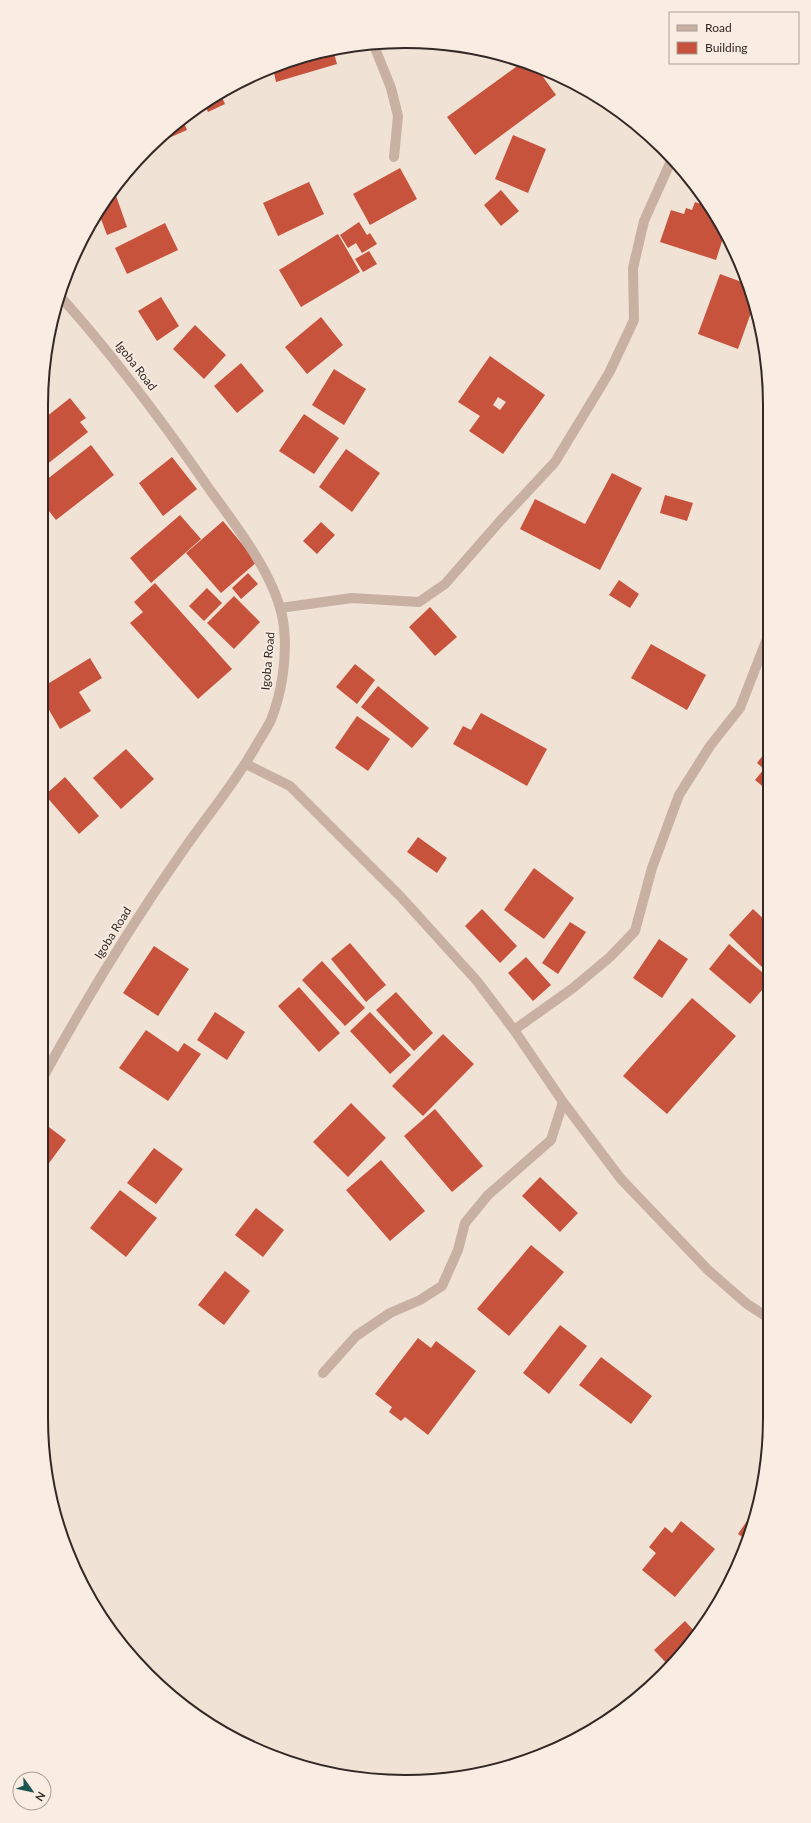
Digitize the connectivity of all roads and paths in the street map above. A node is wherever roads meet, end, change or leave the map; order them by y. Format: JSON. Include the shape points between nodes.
{"nodes":[{"id":1,"x":376,"y":50,"type":"edge"},
{"id":2,"x":394,"y":157,"type":"dead end"},
{"id":3,"x":669,"y":165,"type":"edge"},
{"id":4,"x":64,"y":300,"type":"edge"},
{"id":5,"x":280,"y":608,"type":"junction"},
{"id":6,"x":763,"y":649,"type":"edge"},
{"id":7,"x":246,"y":764,"type":"junction"},
{"id":8,"x":514,"y":1030,"type":"junction"},
{"id":9,"x":48,"y":1068,"type":"edge"},
{"id":10,"x":563,"y":1102,"type":"junction"},
{"id":11,"x":763,"y":1314,"type":"edge"},
{"id":12,"x":323,"y":1373,"type":"dead end"}],
"edges":[{"from":1,"to":2,"type":"street","via":[[391,88],[398,116]]},
{"from":3,"to":5,"type":"street","via":[[644,221],[633,268],[634,320],[609,373],[555,462],[445,584],[419,602],[352,598]]},
{"from":4,"to":5,"type":"street","name":"Igoba Road","via":[[156,412],[200,474],[265,572]]},
{"from":5,"to":7,"type":"street","name":"Igoba Road","via":[[284,628],[284,662],[280,692],[270,722]]},
{"from":6,"to":8,"type":"street","via":[[740,708],[710,746],[679,795],[652,868],[635,931],[610,957],[573,988]]},
{"from":7,"to":8,"type":"street","via":[[290,786],[401,897],[477,981]]},
{"from":7,"to":9,"type":"street","name":"Igoba Road","via":[[180,854],[133,926]]},
{"from":8,"to":10,"type":"street"},
{"from":10,"to":11,"type":"street","via":[[621,1179],[659,1220],[708,1270]]},
{"from":10,"to":12,"type":"street","via":[[551,1140],[488,1195],[465,1223],[458,1250],[442,1286],[420,1300],[390,1313],[356,1336]]}]}
